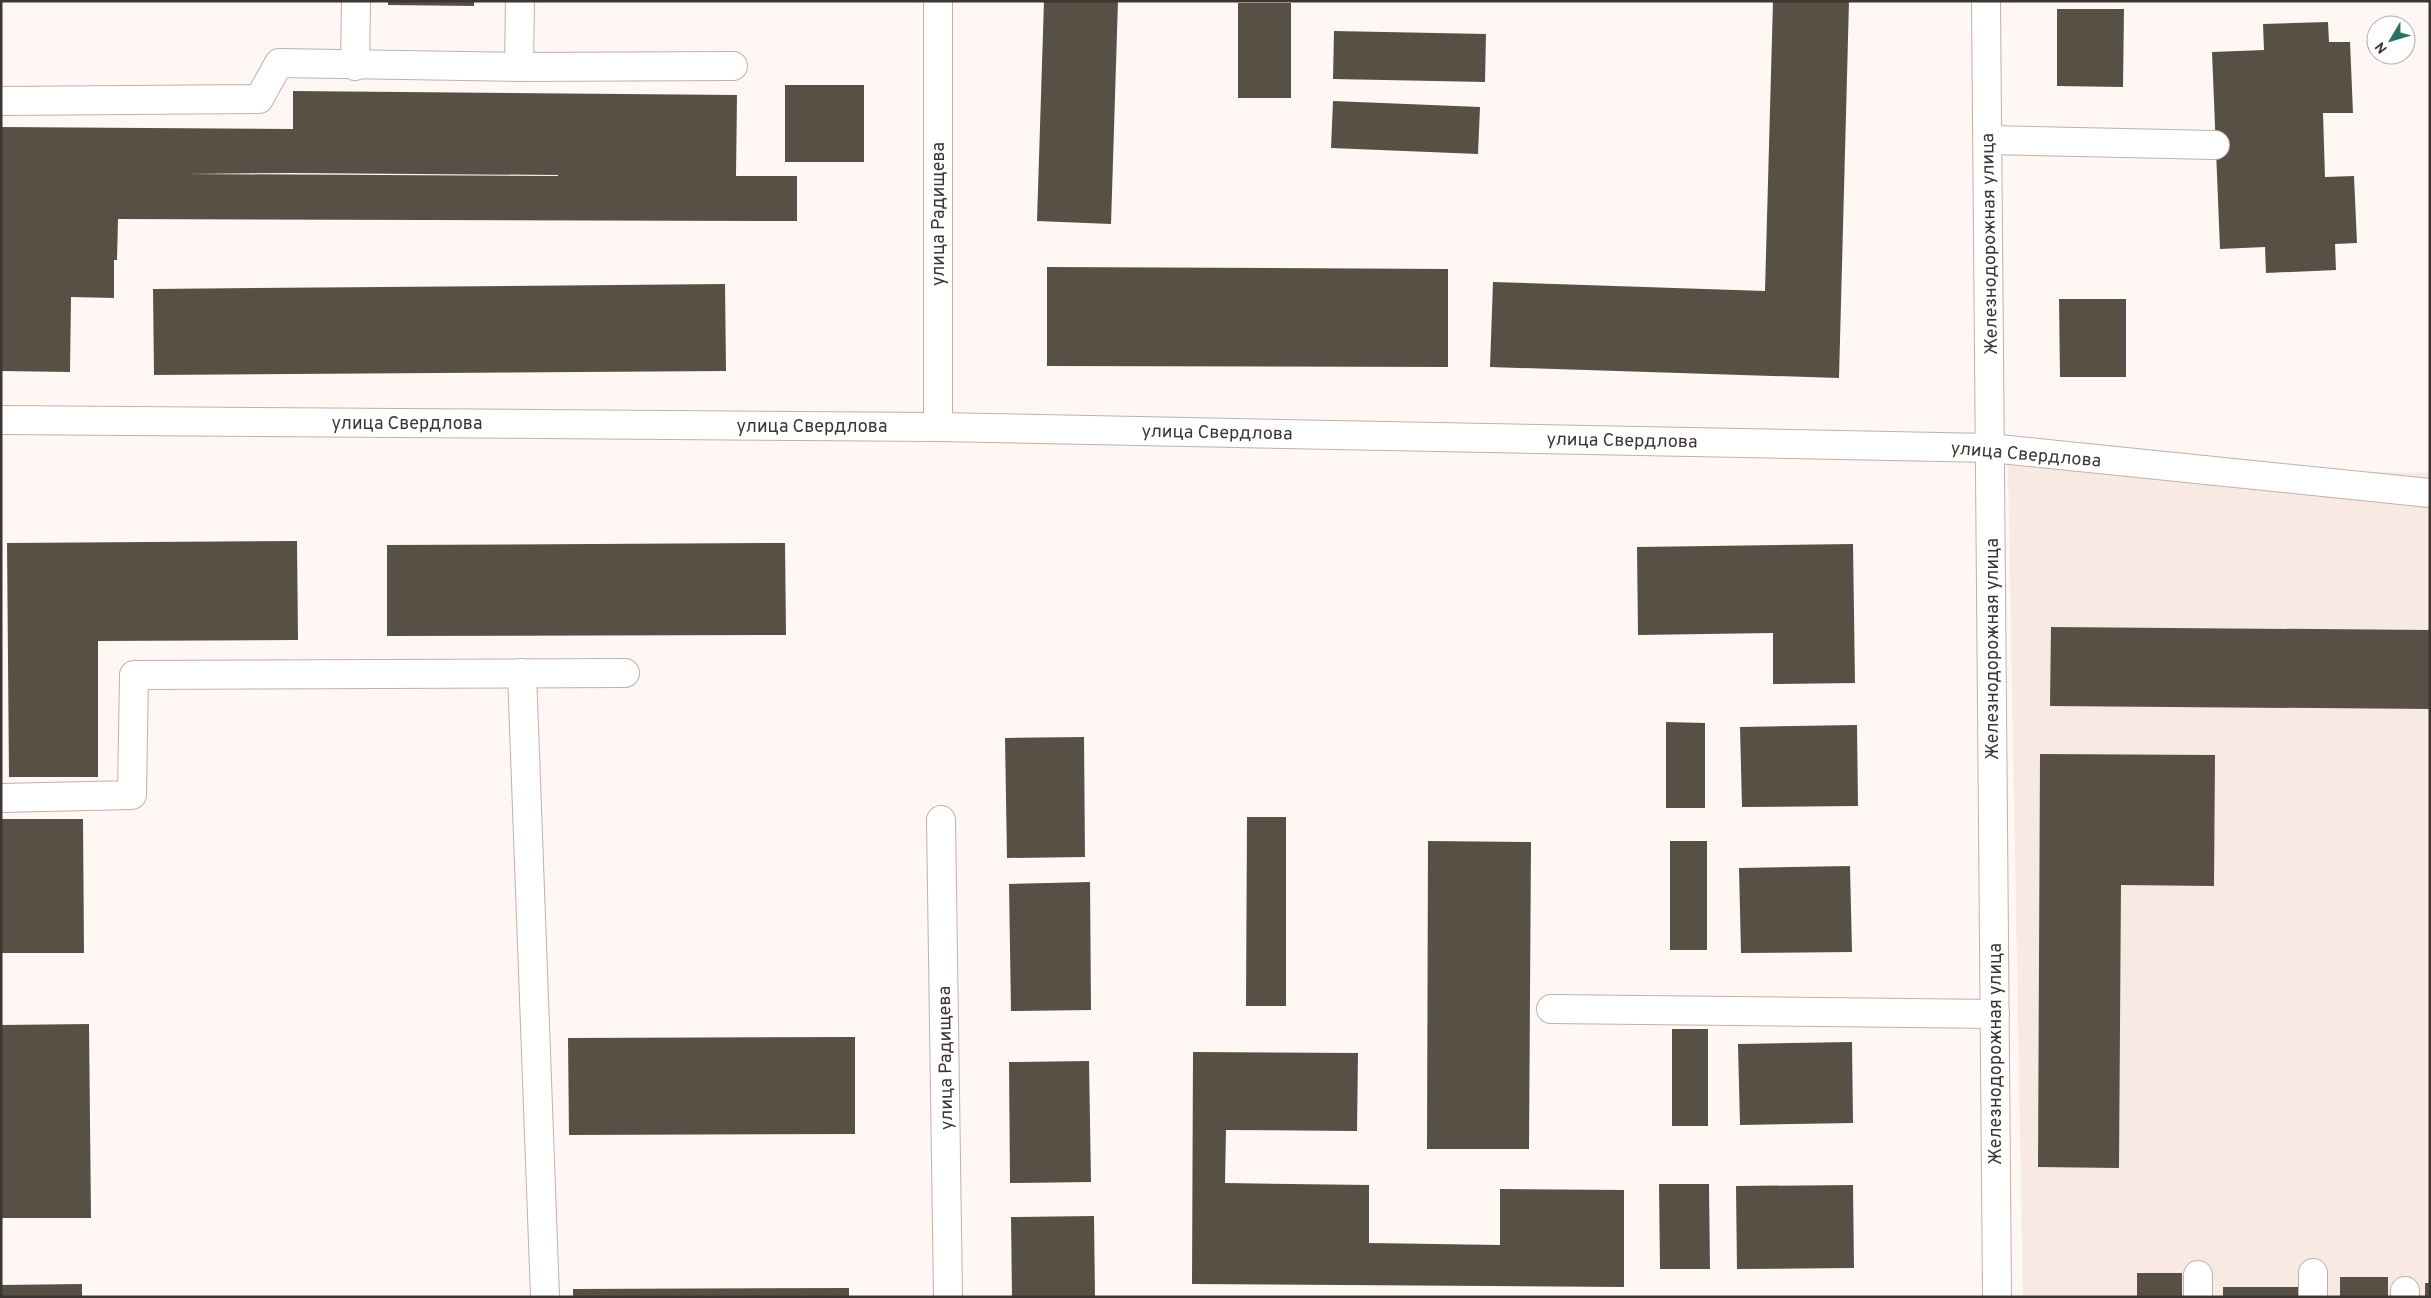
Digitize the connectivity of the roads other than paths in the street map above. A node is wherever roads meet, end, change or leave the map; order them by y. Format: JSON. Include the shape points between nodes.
{"nodes":[{"id":1,"x":356,"y":1,"type":"edge"},
{"id":2,"x":520,"y":1,"type":"edge"},
{"id":3,"x":938,"y":1,"type":"edge"},
{"id":4,"x":1986,"y":1,"type":"edge"},
{"id":5,"x":356,"y":66,"type":"junction"},
{"id":6,"x":733,"y":66,"type":"dead end"},
{"id":7,"x":519,"y":67,"type":"junction"},
{"id":8,"x":1,"y":101,"type":"edge"},
{"id":9,"x":1988,"y":140,"type":"junction"},
{"id":10,"x":2215,"y":145,"type":"dead end"},
{"id":11,"x":1,"y":420,"type":"edge"},
{"id":12,"x":938,"y":427,"type":"junction"},
{"id":13,"x":1990,"y":448,"type":"junction"},
{"id":14,"x":2430,"y":493,"type":"edge"},
{"id":15,"x":522,"y":673,"type":"junction"},
{"id":16,"x":625,"y":673,"type":"dead end"},
{"id":17,"x":1,"y":798,"type":"edge"},
{"id":18,"x":941,"y":820,"type":"dead end"},
{"id":19,"x":1551,"y":1009,"type":"dead end"},
{"id":20,"x":1995,"y":1014,"type":"junction"},
{"id":21,"x":545,"y":1297,"type":"edge"},
{"id":22,"x":948,"y":1297,"type":"edge"},
{"id":23,"x":1997,"y":1297,"type":"edge"}],
"edges":[{"from":1,"to":5,"type":"street"},
{"from":2,"to":7,"type":"street"},
{"from":3,"to":12,"type":"street","name":"улица Радищева"},
{"from":4,"to":9,"type":"street","name":"Железнодорожная улица"},
{"from":5,"to":7,"type":"street"},
{"from":5,"to":8,"type":"street","via":[[280,63],[259,99]]},
{"from":6,"to":7,"type":"street"},
{"from":9,"to":10,"type":"street"},
{"from":9,"to":13,"type":"street","name":"Железнодорожная улица"},
{"from":11,"to":12,"type":"street","name":"улица Свердлова"},
{"from":12,"to":13,"type":"street","name":"улица Свердлова"},
{"from":13,"to":14,"type":"street","name":"улица Свердлова"},
{"from":13,"to":20,"type":"street","name":"Железнодорожная улица"},
{"from":15,"to":16,"type":"street"},
{"from":15,"to":17,"type":"street","via":[[134,675],[132,795]]},
{"from":15,"to":21,"type":"street"},
{"from":18,"to":22,"type":"street","name":"улица Радищева"},
{"from":19,"to":20,"type":"street"},
{"from":20,"to":23,"type":"street","name":"Железнодорожная улица"}]}
